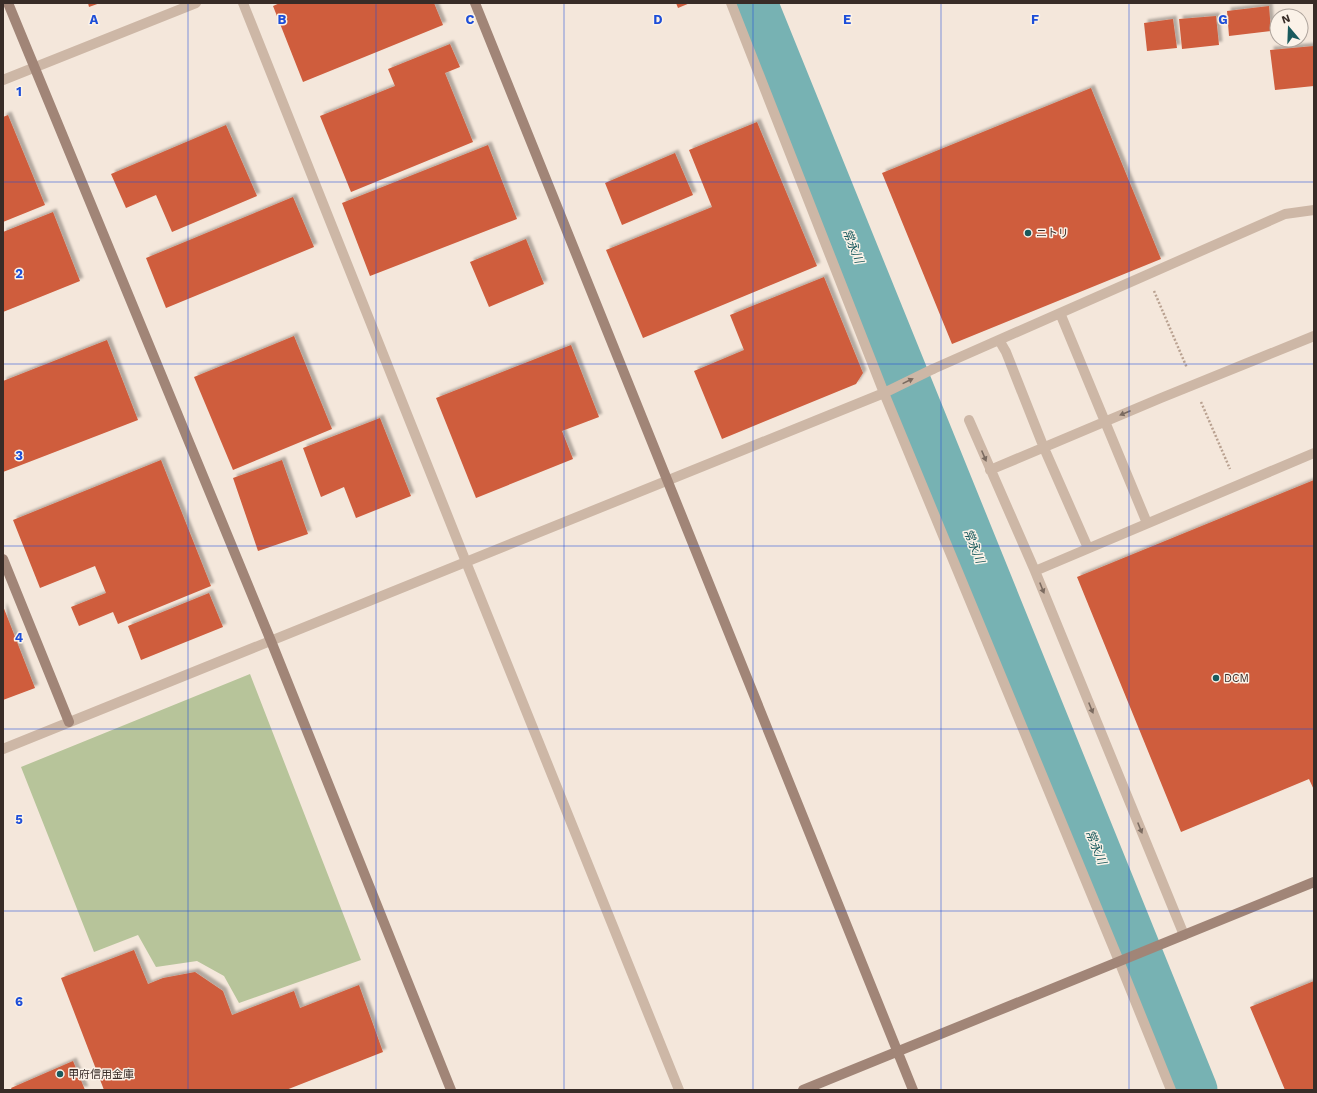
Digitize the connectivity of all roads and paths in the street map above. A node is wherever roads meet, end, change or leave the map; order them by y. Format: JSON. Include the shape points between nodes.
{"nodes":[{"id":1,"x":8,"y":3,"type":"edge"},
{"id":2,"x":196,"y":3,"type":"edge"},
{"id":3,"x":243,"y":3,"type":"edge"},
{"id":4,"x":475,"y":3,"type":"edge"},
{"id":5,"x":731,"y":3,"type":"edge"},
{"id":6,"x":34,"y":67,"type":"junction"},
{"id":7,"x":3,"y":80,"type":"edge"},
{"id":8,"x":1314,"y":210,"type":"edge"},
{"id":9,"x":1060,"y":313,"type":"junction"},
{"id":10,"x":1314,"y":336,"type":"edge"},
{"id":11,"x":999,"y":340,"type":"junction"},
{"id":12,"x":884,"y":392,"type":"junction"},
{"id":13,"x":969,"y":420,"type":"dead end"},
{"id":14,"x":1105,"y":422,"type":"junction"},
{"id":15,"x":1044,"y":448,"type":"junction"},
{"id":16,"x":1314,"y":453,"type":"edge"},
{"id":17,"x":990,"y":470,"type":"junction"},
{"id":18,"x":668,"y":480,"type":"junction"},
{"id":19,"x":1147,"y":523,"type":"junction"},
{"id":20,"x":1088,"y":548,"type":"junction"},
{"id":21,"x":3,"y":559,"type":"edge"},
{"id":22,"x":466,"y":562,"type":"junction"},
{"id":23,"x":1035,"y":571,"type":"junction"},
{"id":24,"x":270,"y":641,"type":"junction"},
{"id":25,"x":69,"y":722,"type":"junction"},
{"id":26,"x":3,"y":749,"type":"edge"},
{"id":27,"x":1314,"y":882,"type":"edge"},
{"id":28,"x":1184,"y":935,"type":"junction"},
{"id":29,"x":1119,"y":961,"type":"junction"},
{"id":30,"x":897,"y":1051,"type":"junction"},
{"id":31,"x":451,"y":1090,"type":"edge"},
{"id":32,"x":679,"y":1090,"type":"edge"},
{"id":33,"x":803,"y":1090,"type":"edge"},
{"id":34,"x":913,"y":1090,"type":"edge"},
{"id":35,"x":1171,"y":1090,"type":"edge"}],
"edges":[{"from":1,"to":6,"type":"street"},
{"from":2,"to":6,"type":"street"},
{"from":3,"to":22,"type":"street"},
{"from":4,"to":18,"type":"street"},
{"from":5,"to":12,"type":"street"},
{"from":6,"to":7,"type":"street"},
{"from":6,"to":24,"type":"street"},
{"from":8,"to":9,"type":"street","via":[[1285,214]]},
{"from":9,"to":11,"type":"street"},
{"from":9,"to":14,"type":"street"},
{"from":10,"to":14,"type":"street","one_way":true},
{"from":12,"to":11,"type":"street","one_way":true},
{"from":11,"to":15,"type":"street"},
{"from":12,"to":18,"type":"street"},
{"from":12,"to":29,"type":"street"},
{"from":13,"to":17,"type":"street","one_way":true},
{"from":14,"to":15,"type":"street"},
{"from":14,"to":19,"type":"street"},
{"from":15,"to":17,"type":"street"},
{"from":15,"to":20,"type":"street"},
{"from":16,"to":19,"type":"street"},
{"from":17,"to":23,"type":"street"},
{"from":18,"to":22,"type":"street"},
{"from":18,"to":30,"type":"street"},
{"from":19,"to":20,"type":"street"},
{"from":20,"to":23,"type":"street"},
{"from":21,"to":25,"type":"street"},
{"from":22,"to":24,"type":"street"},
{"from":22,"to":32,"type":"street"},
{"from":23,"to":28,"type":"street","one_way":true},
{"from":24,"to":25,"type":"street"},
{"from":24,"to":31,"type":"street"},
{"from":25,"to":26,"type":"street"},
{"from":27,"to":28,"type":"street"},
{"from":28,"to":29,"type":"street"},
{"from":29,"to":30,"type":"street"},
{"from":29,"to":35,"type":"street"},
{"from":30,"to":33,"type":"street"},
{"from":30,"to":34,"type":"street"}]}
